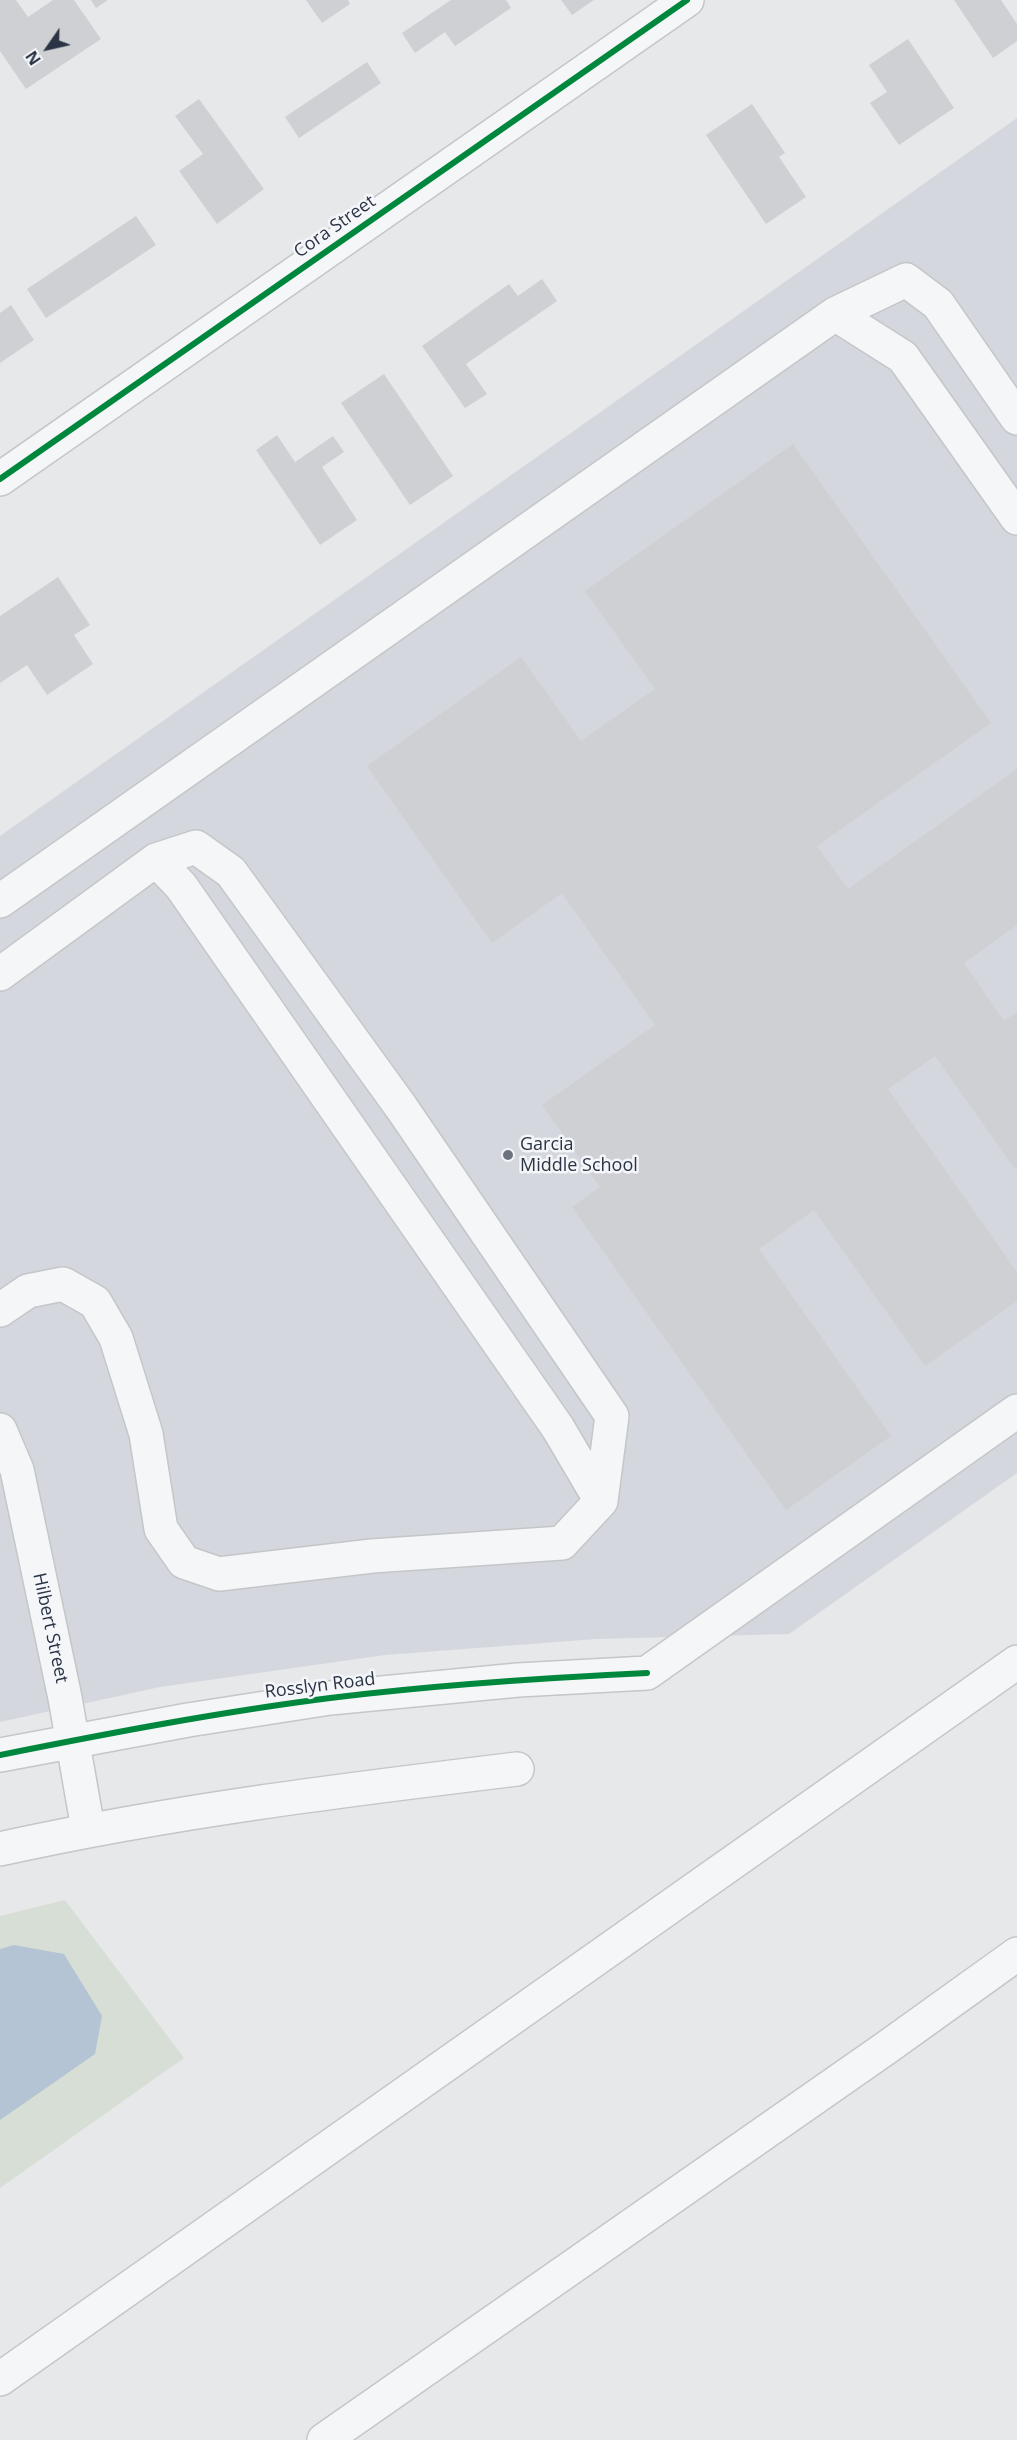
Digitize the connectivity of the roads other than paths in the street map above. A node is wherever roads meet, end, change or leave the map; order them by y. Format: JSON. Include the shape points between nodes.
{"nodes":[{"id":1,"x":687,"y":0,"type":"edge"},
{"id":2,"x":835,"y":314,"type":"junction"},
{"id":3,"x":1017,"y":418,"type":"edge"},
{"id":4,"x":0,"y":479,"type":"edge"},
{"id":5,"x":1017,"y":518,"type":"edge"},
{"id":6,"x":156,"y":860,"type":"junction"},
{"id":7,"x":0,"y":901,"type":"edge"},
{"id":8,"x":0,"y":974,"type":"edge"},
{"id":9,"x":0,"y":1310,"type":"edge"},
{"id":10,"x":1017,"y":1411,"type":"edge"},
{"id":11,"x":0,"y":1430,"type":"edge"},
{"id":12,"x":601,"y":1501,"type":"junction"},
{"id":13,"x":1017,"y":1662,"type":"edge"},
{"id":14,"x":72,"y":1741,"type":"junction"},
{"id":15,"x":0,"y":1755,"type":"edge"},
{"id":16,"x":517,"y":1769,"type":"dead end"},
{"id":17,"x":88,"y":1830,"type":"junction"},
{"id":18,"x":0,"y":1849,"type":"edge"},
{"id":19,"x":1017,"y":1954,"type":"edge"},
{"id":20,"x":0,"y":2379,"type":"edge"},
{"id":21,"x":324,"y":2440,"type":"edge"}],
"edges":[{"from":1,"to":4,"type":"street","name":"Cora Street"},
{"from":2,"to":3,"type":"street","via":[[906,280],[938,304]]},
{"from":2,"to":5,"type":"street","via":[[903,357]]},
{"from":2,"to":7,"type":"street"},
{"from":6,"to":8,"type":"street"},
{"from":6,"to":12,"type":"street","via":[[181,886],[558,1428]]},
{"from":6,"to":12,"type":"street","via":[[196,847],[231,872],[421,1136],[612,1416]]},
{"from":9,"to":12,"type":"street","via":[[28,1291],[63,1284],[95,1302],[116,1338],[146,1434],[160,1528],[184,1562],[219,1574],[372,1556],[562,1543]]},
{"from":10,"to":14,"type":"street","name":"Rosslyn Road","via":[[647,1673],[518,1680],[330,1698]]},
{"from":11,"to":14,"type":"street","name":"Hilbert Street","via":[[17,1470]]},
{"from":13,"to":20,"type":"street"},
{"from":14,"to":15,"type":"street","name":"Rosslyn Road"},
{"from":14,"to":17,"type":"street","name":"Hilbert Street"},
{"from":16,"to":17,"type":"street","via":[[344,1790]]},
{"from":17,"to":18,"type":"street"},
{"from":19,"to":21,"type":"street"}]}
